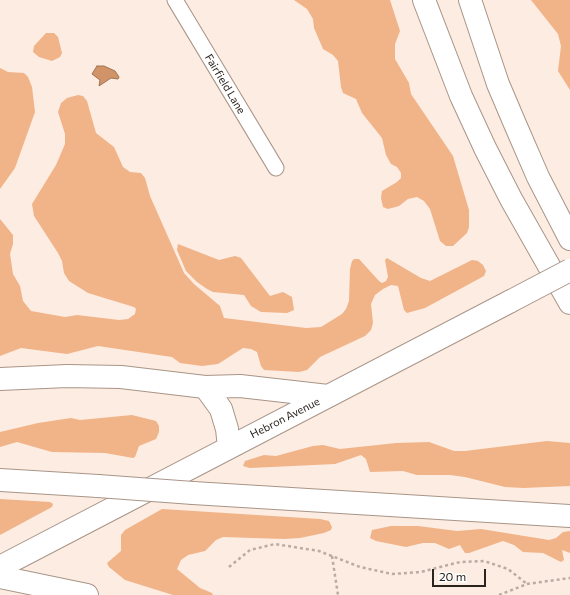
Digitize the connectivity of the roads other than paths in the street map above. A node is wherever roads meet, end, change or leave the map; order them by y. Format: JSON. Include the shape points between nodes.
{"nodes":[{"id":1,"x":174,"y":0,"type":"edge"},
{"id":2,"x":424,"y":0,"type":"edge"},
{"id":3,"x":470,"y":0,"type":"edge"},
{"id":4,"x":276,"y":168,"type":"dead end"},
{"id":5,"x":570,"y":239,"type":"edge"},
{"id":6,"x":570,"y":270,"type":"edge"},
{"id":7,"x":570,"y":304,"type":"edge"},
{"id":8,"x":0,"y":379,"type":"edge"},
{"id":9,"x":205,"y":387,"type":"junction"},
{"id":10,"x":328,"y":396,"type":"junction"},
{"id":11,"x":229,"y":447,"type":"junction"},
{"id":12,"x":0,"y":480,"type":"edge"},
{"id":13,"x":570,"y":516,"type":"edge"},
{"id":14,"x":0,"y":567,"type":"edge"},
{"id":15,"x":0,"y":577,"type":"edge"},
{"id":16,"x":87,"y":595,"type":"edge"}],
"edges":[{"from":1,"to":4,"type":"street","name":"Fairfield Lane"},
{"from":2,"to":7,"type":"main road","via":[[485,148],[538,250]]},
{"from":3,"to":5,"type":"main road","via":[[498,84],[538,177]]},
{"from":6,"to":10,"type":"main road","name":"Hebron Avenue","bridge":true},
{"from":8,"to":9,"type":"main road","via":[[98,376],[142,378]]},
{"from":9,"to":10,"type":"main road","via":[[240,386]]},
{"from":9,"to":11,"type":"main road","via":[[223,416]]},
{"from":10,"to":11,"type":"main road","name":"Hebron Avenue"},
{"from":11,"to":14,"type":"main road","name":"Hebron Avenue"},
{"from":12,"to":13,"type":"main road","bridge":true},
{"from":15,"to":16,"type":"main road"}]}
